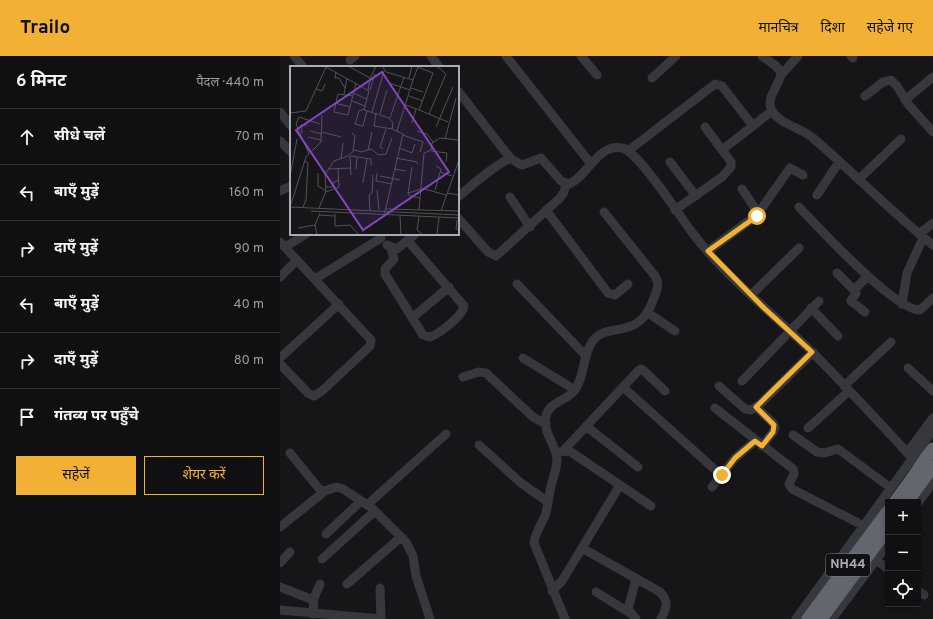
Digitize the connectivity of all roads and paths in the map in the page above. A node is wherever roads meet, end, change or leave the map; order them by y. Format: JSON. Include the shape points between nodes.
{"nodes":[{"id":1,"x":294,"y":56,"type":"edge"},
{"id":2,"x":431,"y":56,"type":"edge"},
{"id":3,"x":506,"y":56,"type":"edge"},
{"id":4,"x":581,"y":56,"type":"edge"},
{"id":5,"x":676,"y":56,"type":"edge"},
{"id":6,"x":762,"y":56,"type":"edge"},
{"id":7,"x":798,"y":56,"type":"edge"},
{"id":8,"x":302,"y":66,"type":"edge"},
{"id":9,"x":438,"y":66,"type":"edge"},
{"id":10,"x":597,"y":75,"type":"dead end"},
{"id":11,"x":781,"y":75,"type":"junction"},
{"id":12,"x":933,"y":77,"type":"edge"},
{"id":13,"x":652,"y":78,"type":"dead end"},
{"id":14,"x":459,"y":92,"type":"edge"},
{"id":15,"x":865,"y":96,"type":"dead end"},
{"id":16,"x":905,"y":100,"type":"junction"},
{"id":17,"x":772,"y":111,"type":"junction"},
{"id":18,"x":280,"y":112,"type":"edge"},
{"id":19,"x":290,"y":125,"type":"edge"},
{"id":20,"x":753,"y":126,"type":"junction"},
{"id":21,"x":705,"y":128,"type":"dead end"},
{"id":22,"x":933,"y":132,"type":"edge"},
{"id":23,"x":901,"y":139,"type":"dead end"},
{"id":24,"x":280,"y":140,"type":"edge"},
{"id":25,"x":722,"y":150,"type":"junction"},
{"id":26,"x":290,"y":151,"type":"edge"},
{"id":27,"x":628,"y":151,"type":"junction"},
{"id":28,"x":511,"y":160,"type":"junction"},
{"id":29,"x":670,"y":162,"type":"dead end"},
{"id":30,"x":840,"y":162,"type":"junction"},
{"id":31,"x":590,"y":164,"type":"junction"},
{"id":32,"x":803,"y":175,"type":"dead end"},
{"id":33,"x":859,"y":179,"type":"junction"},
{"id":34,"x":566,"y":184,"type":"junction"},
{"id":35,"x":290,"y":186,"type":"edge"},
{"id":36,"x":742,"y":189,"type":"dead end"},
{"id":37,"x":280,"y":191,"type":"edge"},
{"id":38,"x":460,"y":193,"type":"edge"},
{"id":39,"x":817,"y":195,"type":"dead end"},
{"id":40,"x":696,"y":196,"type":"junction"},
{"id":41,"x":510,"y":197,"type":"dead end"},
{"id":42,"x":799,"y":207,"type":"dead end"},
{"id":43,"x":546,"y":210,"type":"junction"},
{"id":44,"x":675,"y":210,"type":"junction"},
{"id":45,"x":604,"y":212,"type":"dead end"},
{"id":46,"x":759,"y":214,"type":"junction"},
{"id":47,"x":459,"y":219,"type":"edge"},
{"id":48,"x":933,"y":223,"type":"edge"},
{"id":49,"x":530,"y":227,"type":"junction"},
{"id":50,"x":304,"y":235,"type":"edge"},
{"id":51,"x":414,"y":235,"type":"edge"},
{"id":52,"x":379,"y":236,"type":"edge"},
{"id":53,"x":921,"y":236,"type":"junction"},
{"id":54,"x":408,"y":241,"type":"junction"},
{"id":55,"x":282,"y":244,"type":"edge"},
{"id":56,"x":933,"y":245,"type":"edge"},
{"id":57,"x":391,"y":248,"type":"junction"},
{"id":58,"x":799,"y":248,"type":"dead end"},
{"id":59,"x":708,"y":251,"type":"junction"},
{"id":60,"x":297,"y":260,"type":"junction"},
{"id":61,"x":837,"y":273,"type":"dead end"},
{"id":62,"x":868,"y":276,"type":"junction"},
{"id":63,"x":280,"y":278,"type":"edge"},
{"id":64,"x":315,"y":279,"type":"junction"},
{"id":65,"x":517,"y":284,"type":"dead end"},
{"id":66,"x":628,"y":284,"type":"dead end"},
{"id":67,"x":449,"y":287,"type":"junction"},
{"id":68,"x":855,"y":291,"type":"junction"},
{"id":69,"x":751,"y":295,"type":"junction"},
{"id":70,"x":933,"y":298,"type":"edge"},
{"id":71,"x":819,"y":301,"type":"dead end"},
{"id":72,"x":339,"y":304,"type":"junction"},
{"id":73,"x":902,"y":304,"type":"junction"},
{"id":74,"x":811,"y":308,"type":"junction"},
{"id":75,"x":866,"y":312,"type":"dead end"},
{"id":76,"x":648,"y":313,"type":"junction"},
{"id":77,"x":412,"y":318,"type":"junction"},
{"id":78,"x":788,"y":330,"type":"junction"},
{"id":79,"x":675,"y":331,"type":"dead end"},
{"id":80,"x":838,"y":336,"type":"dead end"},
{"id":81,"x":891,"y":342,"type":"dead end"},
{"id":82,"x":812,"y":352,"type":"junction"},
{"id":83,"x":586,"y":356,"type":"junction"},
{"id":84,"x":280,"y":358,"type":"edge"},
{"id":85,"x":523,"y":358,"type":"dead end"},
{"id":86,"x":280,"y":364,"type":"edge"},
{"id":87,"x":908,"y":368,"type":"dead end"},
{"id":88,"x":463,"y":378,"type":"dead end"},
{"id":89,"x":742,"y":381,"type":"dead end"},
{"id":90,"x":719,"y":386,"type":"dead end"},
{"id":91,"x":623,"y":387,"type":"junction"},
{"id":92,"x":847,"y":389,"type":"junction"},
{"id":93,"x":575,"y":390,"type":"junction"},
{"id":94,"x":665,"y":391,"type":"dead end"},
{"id":95,"x":933,"y":391,"type":"edge"},
{"id":96,"x":756,"y":407,"type":"junction"},
{"id":97,"x":715,"y":408,"type":"dead end"},
{"id":98,"x":933,"y":418,"type":"edge"},
{"id":99,"x":546,"y":424,"type":"junction"},
{"id":100,"x":586,"y":426,"type":"junction"},
{"id":101,"x":808,"y":428,"type":"dead end"},
{"id":102,"x":933,"y":430,"type":"edge"},
{"id":103,"x":446,"y":434,"type":"dead end"},
{"id":104,"x":793,"y":435,"type":"dead end"},
{"id":105,"x":758,"y":443,"type":"junction"},
{"id":106,"x":479,"y":445,"type":"dead end"},
{"id":107,"x":560,"y":452,"type":"junction"},
{"id":108,"x":290,"y":453,"type":"dead end"},
{"id":109,"x":910,"y":456,"type":"junction"},
{"id":110,"x":931,"y":458,"type":"edge"},
{"id":111,"x":638,"y":467,"type":"dead end"},
{"id":112,"x":722,"y":475,"type":"junction"},
{"id":113,"x":926,"y":480,"type":"edge"},
{"id":114,"x":620,"y":486,"type":"junction"},
{"id":115,"x":712,"y":487,"type":"dead end"},
{"id":116,"x":891,"y":488,"type":"junction"},
{"id":117,"x":325,"y":491,"type":"junction"},
{"id":118,"x":899,"y":499,"type":"edge"},
{"id":119,"x":910,"y":499,"type":"edge"},
{"id":120,"x":919,"y":499,"type":"edge"},
{"id":121,"x":548,"y":502,"type":"junction"},
{"id":122,"x":368,"y":506,"type":"junction"},
{"id":123,"x":651,"y":506,"type":"dead end"},
{"id":124,"x":885,"y":515,"type":"edge"},
{"id":125,"x":864,"y":526,"type":"junction"},
{"id":126,"x":280,"y":527,"type":"edge"},
{"id":127,"x":885,"y":532,"type":"edge"},
{"id":128,"x":326,"y":534,"type":"dead end"},
{"id":129,"x":401,"y":537,"type":"junction"},
{"id":130,"x":582,"y":548,"type":"junction"},
{"id":131,"x":885,"y":548,"type":"edge"},
{"id":132,"x":290,"y":552,"type":"dead end"},
{"id":133,"x":322,"y":559,"type":"dead end"},
{"id":134,"x":876,"y":560,"type":"junction"},
{"id":135,"x":280,"y":562,"type":"edge"},
{"id":136,"x":885,"y":567,"type":"edge"},
{"id":137,"x":636,"y":579,"type":"junction"},
{"id":138,"x":320,"y":584,"type":"dead end"},
{"id":139,"x":347,"y":584,"type":"dead end"},
{"id":140,"x":280,"y":587,"type":"edge"},
{"id":141,"x":380,"y":588,"type":"dead end"},
{"id":142,"x":552,"y":591,"type":"junction"},
{"id":143,"x":596,"y":592,"type":"dead end"},
{"id":144,"x":313,"y":600,"type":"junction"},
{"id":145,"x":280,"y":610,"type":"edge"},
{"id":146,"x":313,"y":614,"type":"junction"},
{"id":147,"x":633,"y":616,"type":"edge"},
{"id":148,"x":381,"y":619,"type":"edge"},
{"id":149,"x":430,"y":619,"type":"edge"},
{"id":150,"x":565,"y":619,"type":"edge"},
{"id":151,"x":661,"y":619,"type":"edge"},
{"id":152,"x":796,"y":619,"type":"edge"},
{"id":153,"x":808,"y":619,"type":"edge"},
{"id":154,"x":821,"y":619,"type":"edge"},
{"id":155,"x":832,"y":619,"type":"edge"}],
"edges":[{"from":1,"to":8,"type":"street"},
{"from":2,"to":9,"type":"street"},
{"from":3,"to":31,"type":"street"},
{"from":4,"to":10,"type":"street"},
{"from":5,"to":13,"type":"street"},
{"from":6,"to":11,"type":"street","via":[[778,67]]},
{"from":7,"to":11,"type":"street"},
{"from":11,"to":17,"type":"street","via":[[770,101]]},
{"from":12,"to":16,"type":"street"},
{"from":14,"to":28,"type":"street"},
{"from":15,"to":16,"type":"street","via":[[889,79],[894,82]]},
{"from":16,"to":22,"type":"street"},
{"from":17,"to":20,"type":"street"},
{"from":17,"to":30,"type":"street","via":[[782,120],[812,136]]},
{"from":18,"to":19,"type":"street"},
{"from":20,"to":25,"type":"street"},
{"from":20,"to":27,"type":"street","via":[[722,86],[715,84]]},
{"from":21,"to":25,"type":"street"},
{"from":23,"to":33,"type":"street"},
{"from":24,"to":26,"type":"street"},
{"from":25,"to":40,"type":"street","via":[[731,162],[731,168]]},
{"from":27,"to":31,"type":"street","via":[[622,148],[610,149]]},
{"from":27,"to":44,"type":"street"},
{"from":28,"to":34,"type":"street","via":[[522,165],[541,158]]},
{"from":28,"to":38,"type":"street","via":[[506,160]]},
{"from":29,"to":40,"type":"street"},
{"from":30,"to":33,"type":"street"},
{"from":30,"to":39,"type":"street"},
{"from":31,"to":34,"type":"street","via":[[573,182]]},
{"from":32,"to":46,"type":"street","via":[[790,168]]},
{"from":33,"to":53,"type":"street"},
{"from":34,"to":43,"type":"street","via":[[562,195]]},
{"from":35,"to":37,"type":"street"},
{"from":36,"to":46,"type":"street"},
{"from":40,"to":44,"type":"street"},
{"from":41,"to":49,"type":"street"},
{"from":42,"to":62,"type":"street","via":[[853,264]]},
{"from":43,"to":49,"type":"street"},
{"from":43,"to":66,"type":"street","via":[[608,293],[615,295]]},
{"from":44,"to":59,"type":"street"},
{"from":45,"to":76,"type":"street","via":[[657,279],[658,286]]},
{"from":46,"to":59,"type":"street"},
{"from":47,"to":49,"type":"street","via":[[494,256]]},
{"from":48,"to":53,"type":"street"},
{"from":50,"to":55,"type":"street"},
{"from":51,"to":54,"type":"street"},
{"from":52,"to":57,"type":"street"},
{"from":52,"to":64,"type":"street"},
{"from":53,"to":56,"type":"street"},
{"from":53,"to":73,"type":"street","via":[[907,273]]},
{"from":54,"to":57,"type":"street","via":[[397,249]]},
{"from":54,"to":67,"type":"street"},
{"from":55,"to":60,"type":"street"},
{"from":57,"to":77,"type":"street","via":[[394,259],[384,272]]},
{"from":58,"to":69,"type":"street"},
{"from":59,"to":69,"type":"street"},
{"from":60,"to":63,"type":"street"},
{"from":60,"to":64,"type":"street"},
{"from":61,"to":68,"type":"street"},
{"from":62,"to":68,"type":"street"},
{"from":62,"to":73,"type":"street"},
{"from":64,"to":72,"type":"street"},
{"from":65,"to":83,"type":"street"},
{"from":67,"to":77,"type":"street"},
{"from":67,"to":77,"type":"street","via":[[464,306],[454,320],[436,335],[427,337]]},
{"from":68,"to":75,"type":"street","via":[[852,302]]},
{"from":69,"to":78,"type":"street"},
{"from":70,"to":73,"type":"street","via":[[920,310]]},
{"from":71,"to":74,"type":"street"},
{"from":72,"to":84,"type":"street"},
{"from":72,"to":86,"type":"street","via":[[370,338],[370,346],[314,396]]},
{"from":74,"to":78,"type":"street"},
{"from":74,"to":80,"type":"street"},
{"from":76,"to":79,"type":"street"},
{"from":76,"to":83,"type":"street","via":[[638,324],[598,336],[591,342]]},
{"from":78,"to":82,"type":"street"},
{"from":78,"to":89,"type":"street"},
{"from":81,"to":92,"type":"street"},
{"from":82,"to":92,"type":"street"},
{"from":82,"to":96,"type":"street"},
{"from":83,"to":93,"type":"street"},
{"from":85,"to":93,"type":"street"},
{"from":87,"to":95,"type":"street"},
{"from":88,"to":99,"type":"street","via":[[486,372],[533,417]]},
{"from":90,"to":96,"type":"street","via":[[745,409],[751,410]]},
{"from":91,"to":94,"type":"street","via":[[641,370]]},
{"from":91,"to":100,"type":"street"},
{"from":91,"to":112,"type":"street"},
{"from":92,"to":101,"type":"street"},
{"from":92,"to":109,"type":"street"},
{"from":93,"to":99,"type":"street","via":[[550,407]]},
{"from":96,"to":105,"type":"street","via":[[775,428]]},
{"from":97,"to":105,"type":"street"},
{"from":98,"to":109,"type":"street"},
{"from":99,"to":107,"type":"street"},
{"from":100,"to":107,"type":"street"},
{"from":100,"to":111,"type":"street"},
{"from":102,"to":109,"type":"street"},
{"from":103,"to":122,"type":"street"},
{"from":104,"to":116,"type":"street","via":[[817,452],[838,449]]},
{"from":105,"to":112,"type":"street","via":[[735,458]]},
{"from":105,"to":125,"type":"street","via":[[793,469],[794,474],[789,484],[792,490]]},
{"from":106,"to":121,"type":"street","via":[[521,483]]},
{"from":107,"to":114,"type":"street","via":[[571,452]]},
{"from":107,"to":121,"type":"street"},
{"from":108,"to":117,"type":"street","via":[[320,490]]},
{"from":109,"to":113,"type":"street"},
{"from":109,"to":116,"type":"street"},
{"from":110,"to":113,"type":"highway","bridge":true},
{"from":112,"to":115,"type":"street"},
{"from":113,"to":118,"type":"highway"},
{"from":113,"to":119,"type":"highway"},
{"from":113,"to":120,"type":"street"},
{"from":114,"to":123,"type":"street"},
{"from":114,"to":130,"type":"street"},
{"from":116,"to":125,"type":"street"},
{"from":117,"to":122,"type":"street","via":[[340,487]]},
{"from":117,"to":126,"type":"street"},
{"from":121,"to":142,"type":"street","via":[[534,544]]},
{"from":122,"to":128,"type":"street"},
{"from":122,"to":129,"type":"street"},
{"from":122,"to":133,"type":"street"},
{"from":124,"to":153,"type":"highway","number":"NH44"},
{"from":125,"to":152,"type":"street"},
{"from":127,"to":154,"type":"highway","number":"NH44"},
{"from":129,"to":139,"type":"street"},
{"from":129,"to":149,"type":"street","via":[[413,556],[416,576]]},
{"from":130,"to":137,"type":"street"},
{"from":130,"to":142,"type":"street","via":[[562,581]]},
{"from":131,"to":134,"type":"street"},
{"from":132,"to":135,"type":"street"},
{"from":134,"to":136,"type":"street"},
{"from":134,"to":155,"type":"street"},
{"from":137,"to":147,"type":"street","via":[[629,606]]},
{"from":137,"to":151,"type":"street","via":[[664,596],[667,606]]},
{"from":138,"to":144,"type":"street"},
{"from":140,"to":144,"type":"street"},
{"from":141,"to":148,"type":"street"},
{"from":142,"to":150,"type":"street"},
{"from":143,"to":147,"type":"street"},
{"from":144,"to":146,"type":"street"},
{"from":145,"to":146,"type":"street"},
{"from":146,"to":148,"type":"street"}]}
